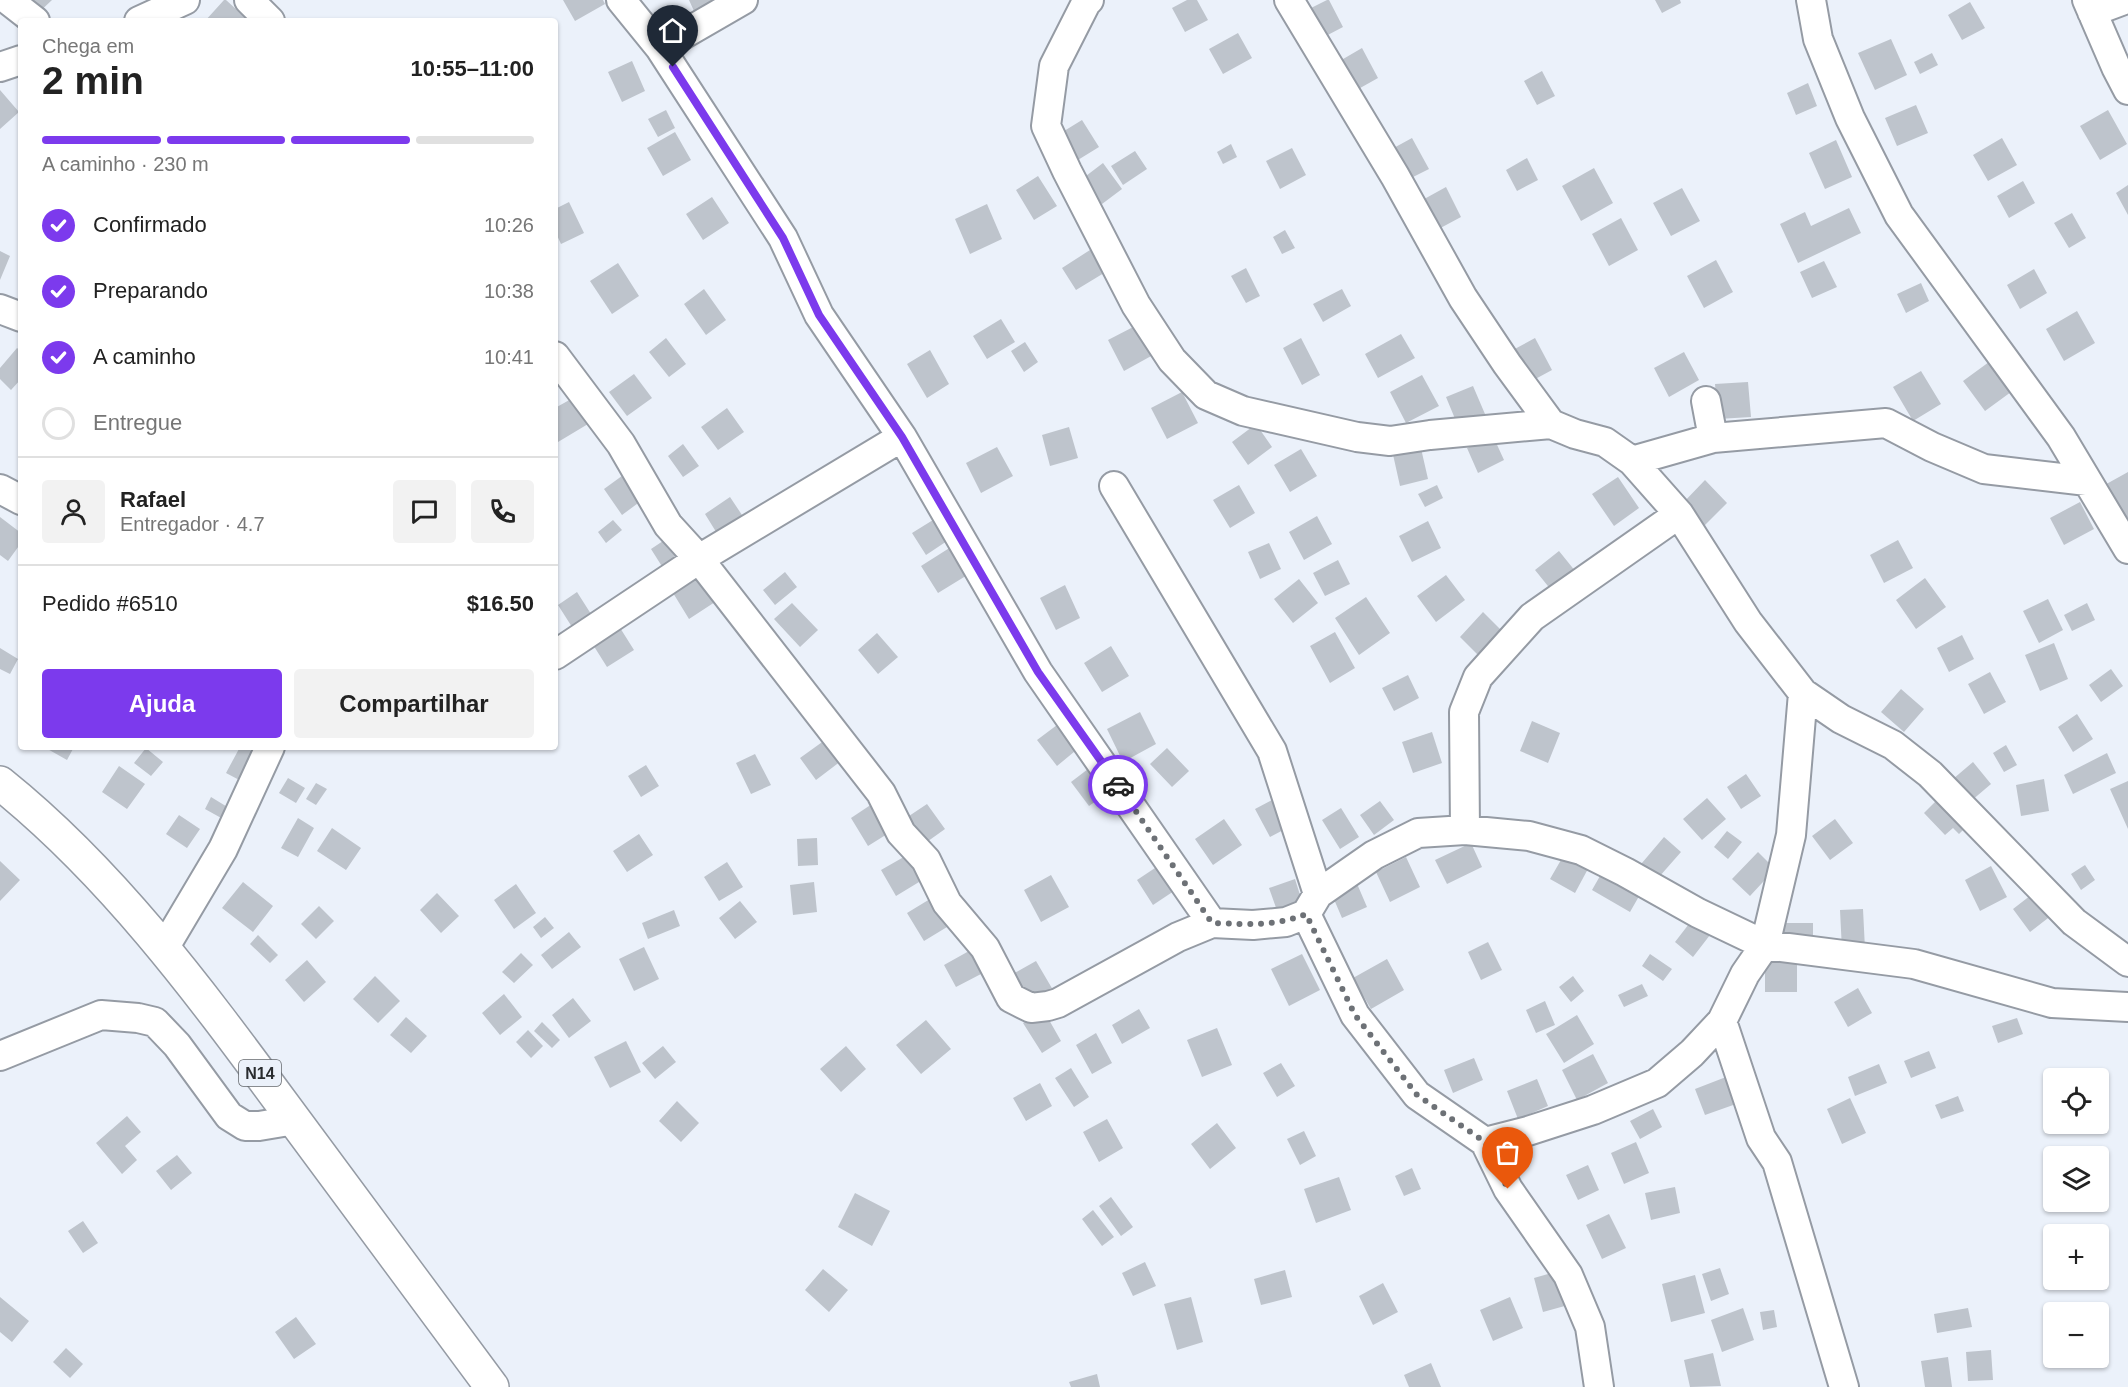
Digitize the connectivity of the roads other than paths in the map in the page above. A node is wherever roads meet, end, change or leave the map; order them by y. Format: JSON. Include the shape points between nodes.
{"nodes":[{"id":1,"x":8,"y":0,"type":"edge"},
{"id":2,"x":185,"y":0,"type":"edge"},
{"id":3,"x":249,"y":0,"type":"edge"},
{"id":4,"x":621,"y":0,"type":"edge"},
{"id":5,"x":743,"y":0,"type":"edge"},
{"id":6,"x":1089,"y":0,"type":"edge"},
{"id":7,"x":1289,"y":0,"type":"edge"},
{"id":8,"x":1811,"y":0,"type":"edge"},
{"id":9,"x":2124,"y":0,"type":"edge"},
{"id":10,"x":2090,"y":6,"type":"edge"},
{"id":11,"x":31,"y":18,"type":"edge"},
{"id":12,"x":146,"y":18,"type":"edge"},
{"id":13,"x":267,"y":18,"type":"edge"},
{"id":14,"x":660,"y":48,"type":"junction"},
{"id":15,"x":18,"y":61,"type":"edge"},
{"id":16,"x":0,"y":68,"type":"edge"},
{"id":17,"x":2128,"y":90,"type":"edge"},
{"id":18,"x":0,"y":309,"type":"edge"},
{"id":19,"x":18,"y":316,"type":"edge"},
{"id":20,"x":558,"y":360,"type":"edge"},
{"id":21,"x":1706,"y":401,"type":"dead end"},
{"id":22,"x":1551,"y":424,"type":"junction"},
{"id":23,"x":902,"y":437,"type":"junction"},
{"id":24,"x":1713,"y":438,"type":"junction"},
{"id":25,"x":1632,"y":461,"type":"junction"},
{"id":26,"x":2087,"y":481,"type":"junction"},
{"id":27,"x":1114,"y":486,"type":"dead end"},
{"id":28,"x":0,"y":489,"type":"edge"},
{"id":29,"x":18,"y":498,"type":"edge"},
{"id":30,"x":1679,"y":514,"type":"junction"},
{"id":31,"x":2128,"y":549,"type":"edge"},
{"id":32,"x":699,"y":559,"type":"junction"},
{"id":33,"x":558,"y":653,"type":"edge"},
{"id":34,"x":1803,"y":693,"type":"junction"},
{"id":35,"x":269,"y":750,"type":"edge"},
{"id":36,"x":0,"y":783,"type":"edge"},
{"id":37,"x":1465,"y":830,"type":"junction"},
{"id":38,"x":1312,"y":904,"type":"junction"},
{"id":39,"x":1212,"y":923,"type":"junction"},
{"id":40,"x":1764,"y":945,"type":"junction"},
{"id":41,"x":163,"y":950,"type":"junction"},
{"id":42,"x":2128,"y":962,"type":"edge"},
{"id":43,"x":2128,"y":1007,"type":"edge"},
{"id":44,"x":1722,"y":1021,"type":"junction"},
{"id":45,"x":0,"y":1056,"type":"edge"},
{"id":46,"x":295,"y":1120,"type":"junction"},
{"id":47,"x":1485,"y":1142,"type":"junction"},
{"id":48,"x":492,"y":1387,"type":"edge"},
{"id":49,"x":1599,"y":1387,"type":"edge"},
{"id":50,"x":1844,"y":1387,"type":"edge"}],
"edges":[{"from":1,"to":11,"type":"street"},
{"from":2,"to":12,"type":"street"},
{"from":3,"to":13,"type":"street"},
{"from":4,"to":14,"type":"street"},
{"from":5,"to":14,"type":"street"},
{"from":6,"to":22,"type":"street","via":[[1054,66],[1046,126],[1136,305],[1172,360],[1206,395],[1243,411],[1390,441]]},
{"from":7,"to":22,"type":"street","via":[[1463,298]]},
{"from":8,"to":26,"type":"street","via":[[1818,39],[1850,118],[1899,215],[2061,437]]},
{"from":9,"to":10,"type":"street"},
{"from":10,"to":17,"type":"street"},
{"from":14,"to":23,"type":"street","via":[[783,238],[819,315]]},
{"from":15,"to":16,"type":"street"},
{"from":18,"to":19,"type":"street"},
{"from":20,"to":32,"type":"street","via":[[621,444],[668,525]]},
{"from":21,"to":24,"type":"street"},
{"from":22,"to":25,"type":"street","via":[[1605,442]]},
{"from":23,"to":32,"type":"street"},
{"from":23,"to":39,"type":"street","via":[[1038,672]]},
{"from":24,"to":25,"type":"street"},
{"from":24,"to":26,"type":"street","via":[[1886,423],[1984,470]]},
{"from":25,"to":30,"type":"street"},
{"from":26,"to":31,"type":"street"},
{"from":27,"to":38,"type":"street","via":[[1272,751]]},
{"from":28,"to":29,"type":"street"},
{"from":30,"to":34,"type":"street","via":[[1748,622]]},
{"from":30,"to":37,"type":"street","via":[[1532,617],[1478,677],[1464,712]]},
{"from":32,"to":33,"type":"street"},
{"from":32,"to":39,"type":"street","via":[[881,793],[901,833],[926,860],[947,903],[985,948],[1011,998],[1031,1008],[1058,1003],[1178,937]]},
{"from":34,"to":40,"type":"street","via":[[1791,835]]},
{"from":34,"to":42,"type":"street","via":[[1841,719],[1893,745],[1930,774],[2074,922]]},
{"from":35,"to":41,"type":"street","via":[[223,849]]},
{"from":36,"to":41,"type":"main road","number":"N14","via":[[107,883]]},
{"from":37,"to":38,"type":"street","via":[[1418,833],[1374,855]]},
{"from":37,"to":40,"type":"street","via":[[1529,836],[1581,850]]},
{"from":38,"to":39,"type":"street","via":[[1286,922]]},
{"from":38,"to":47,"type":"street","via":[[1355,1015],[1417,1095]]},
{"from":40,"to":43,"type":"street","via":[[1914,964],[2052,1003]]},
{"from":40,"to":44,"type":"street"},
{"from":41,"to":46,"type":"main road","number":"N14"},
{"from":44,"to":47,"type":"street","via":[[1657,1083],[1593,1110]]},
{"from":44,"to":50,"type":"street","via":[[1761,1138],[1777,1162]]},
{"from":45,"to":46,"type":"street","via":[[101,1015],[138,1018],[154,1022],[177,1045],[229,1116],[244,1126]]},
{"from":46,"to":48,"type":"main road","number":"N14"},
{"from":47,"to":49,"type":"street","via":[[1508,1189],[1568,1275],[1590,1327]]}]}
